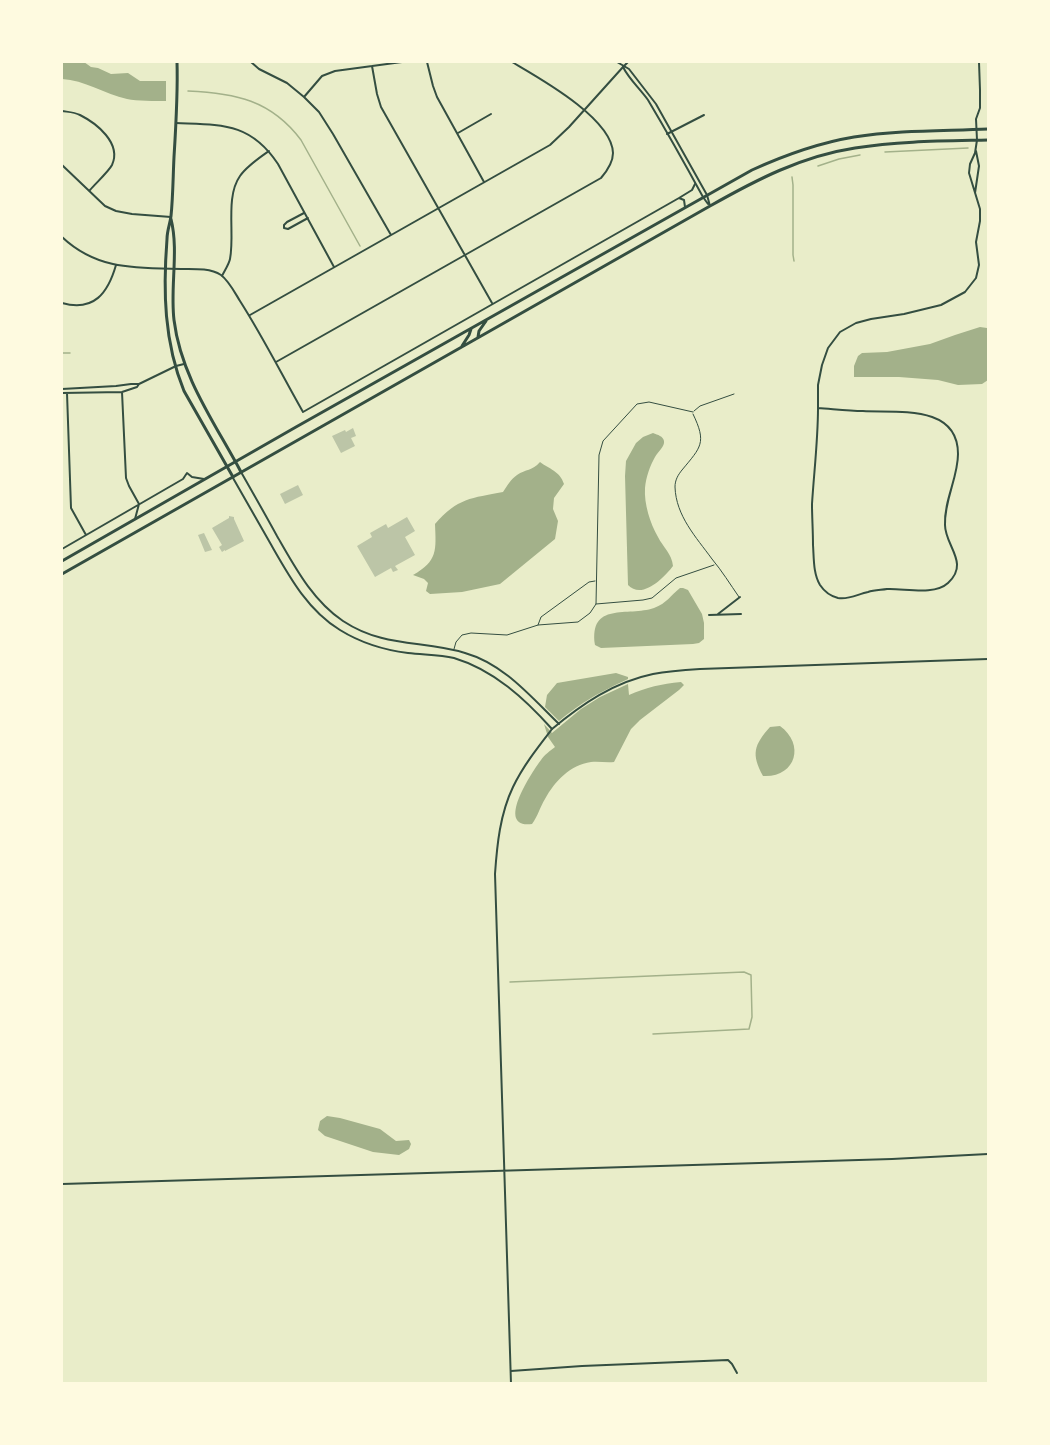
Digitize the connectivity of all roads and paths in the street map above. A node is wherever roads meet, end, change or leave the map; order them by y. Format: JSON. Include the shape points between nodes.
{"nodes":[{"id":1,"x":177,"y":62,"type":"edge"},
{"id":2,"x":251,"y":62,"type":"edge"},
{"id":3,"x":402,"y":62,"type":"edge"},
{"id":4,"x":427,"y":62,"type":"edge"},
{"id":5,"x":512,"y":62,"type":"edge"},
{"id":6,"x":617,"y":62,"type":"edge"},
{"id":7,"x":628,"y":62,"type":"edge"},
{"id":8,"x":979,"y":62,"type":"edge"},
{"id":9,"x":372,"y":66,"type":"junction"},
{"id":10,"x":623,"y":67,"type":"junction"},
{"id":11,"x":304,"y":97,"type":"junction"},
{"id":12,"x":584,"y":110,"type":"junction"},
{"id":13,"x":62,"y":111,"type":"edge"},
{"id":14,"x":491,"y":114,"type":"dead end"},
{"id":15,"x":704,"y":115,"type":"dead end"},
{"id":16,"x":176,"y":123,"type":"junction"},
{"id":17,"x":976,"y":129,"type":"junction"},
{"id":18,"x":988,"y":129,"type":"edge"},
{"id":19,"x":458,"y":133,"type":"junction"},
{"id":20,"x":669,"y":133,"type":"junction"},
{"id":21,"x":977,"y":140,"type":"junction"},
{"id":22,"x":988,"y":140,"type":"edge"},
{"id":23,"x":975,"y":148,"type":"junction"},
{"id":24,"x":268,"y":151,"type":"junction"},
{"id":25,"x":62,"y":165,"type":"edge"},
{"id":26,"x":484,"y":182,"type":"junction"},
{"id":27,"x":696,"y":183,"type":"junction"},
{"id":28,"x":89,"y":191,"type":"junction"},
{"id":29,"x":705,"y":196,"type":"junction"},
{"id":30,"x":976,"y":196,"type":"junction"},
{"id":31,"x":679,"y":198,"type":"junction"},
{"id":32,"x":710,"y":206,"type":"junction"},
{"id":33,"x":685,"y":207,"type":"junction"},
{"id":34,"x":438,"y":208,"type":"junction"},
{"id":35,"x":305,"y":213,"type":"junction"},
{"id":36,"x":171,"y":217,"type":"junction"},
{"id":37,"x":308,"y":218,"type":"junction"},
{"id":38,"x":391,"y":235,"type":"junction"},
{"id":39,"x":62,"y":237,"type":"edge"},
{"id":40,"x":465,"y":255,"type":"junction"},
{"id":41,"x":116,"y":265,"type":"junction"},
{"id":42,"x":334,"y":267,"type":"junction"},
{"id":43,"x":166,"y":268,"type":"junction"},
{"id":44,"x":173,"y":269,"type":"junction"},
{"id":45,"x":222,"y":276,"type":"junction"},
{"id":46,"x":62,"y":303,"type":"edge"},
{"id":47,"x":493,"y":304,"type":"junction"},
{"id":48,"x":249,"y":315,"type":"junction"},
{"id":49,"x":487,"y":320,"type":"junction"},
{"id":50,"x":471,"y":329,"type":"junction"},
{"id":51,"x":478,"y":337,"type":"junction"},
{"id":52,"x":460,"y":347,"type":"junction"},
{"id":53,"x":276,"y":362,"type":"junction"},
{"id":54,"x":184,"y":363,"type":"junction"},
{"id":55,"x":176,"y":366,"type":"junction"},
{"id":56,"x":139,"y":384,"type":"junction"},
{"id":57,"x":62,"y":389,"type":"edge"},
{"id":58,"x":122,"y":392,"type":"junction"},
{"id":59,"x":62,"y":393,"type":"edge"},
{"id":60,"x":66,"y":393,"type":"junction"},
{"id":61,"x":734,"y":394,"type":"dead end"},
{"id":62,"x":818,"y":408,"type":"junction"},
{"id":63,"x":693,"y":412,"type":"junction"},
{"id":64,"x":235,"y":461,"type":"junction"},
{"id":65,"x":227,"y":466,"type":"junction"},
{"id":66,"x":241,"y":472,"type":"junction"},
{"id":67,"x":232,"y":477,"type":"junction"},
{"id":68,"x":204,"y":479,"type":"junction"},
{"id":69,"x":139,"y":504,"type":"junction"},
{"id":70,"x":135,"y":519,"type":"junction"},
{"id":71,"x":86,"y":535,"type":"junction"},
{"id":72,"x":62,"y":549,"type":"edge"},
{"id":73,"x":62,"y":561,"type":"edge"},
{"id":74,"x":716,"y":564,"type":"junction"},
{"id":75,"x":62,"y":574,"type":"edge"},
{"id":76,"x":597,"y":580,"type":"junction"},
{"id":77,"x":740,"y":598,"type":"joint"},
{"id":78,"x":597,"y":604,"type":"junction"},
{"id":79,"x":741,"y":614,"type":"dead end"},
{"id":80,"x":709,"y":615,"type":"dead end"},
{"id":81,"x":717,"y":615,"type":"junction"},
{"id":82,"x":538,"y":625,"type":"junction"},
{"id":83,"x":454,"y":650,"type":"junction"},
{"id":84,"x":452,"y":658,"type":"junction"},
{"id":85,"x":988,"y":659,"type":"edge"},
{"id":86,"x":558,"y":724,"type":"junction"},
{"id":87,"x":552,"y":729,"type":"junction"},
{"id":88,"x":988,"y":1154,"type":"edge"},
{"id":89,"x":504,"y":1171,"type":"junction"},
{"id":90,"x":62,"y":1184,"type":"edge"},
{"id":91,"x":511,"y":1371,"type":"junction"},
{"id":92,"x":737,"y":1373,"type":"dead end"},
{"id":93,"x":511,"y":1383,"type":"edge"}],
"edges":[{"from":1,"to":16,"type":"main road"},
{"from":2,"to":11,"type":"street"},
{"from":3,"to":9,"type":"street"},
{"from":4,"to":19,"type":"street","via":[[437,97]]},
{"from":5,"to":12,"type":"street"},
{"from":6,"to":10,"type":"street"},
{"from":7,"to":10,"type":"street"},
{"from":8,"to":17,"type":"street","via":[[981,90]]},
{"from":9,"to":11,"type":"street","via":[[322,76]]},
{"from":9,"to":34,"type":"street","via":[[381,107]]},
{"from":10,"to":12,"type":"street"},
{"from":10,"to":20,"type":"street","via":[[656,104]]},
{"from":11,"to":38,"type":"street","via":[[333,134]]},
{"from":12,"to":26,"type":"street","via":[[550,145]]},
{"from":12,"to":40,"type":"street","via":[[605,130],[611,144],[613,153],[608,170],[601,178]]},
{"from":13,"to":28,"type":"street","via":[[77,113],[111,141],[112,165]]},
{"from":14,"to":19,"type":"street"},
{"from":15,"to":20,"type":"street"},
{"from":16,"to":24,"type":"street","via":[[220,124],[248,134]]},
{"from":16,"to":36,"type":"main road"},
{"from":17,"to":18,"type":"main road"},
{"from":17,"to":21,"type":"street"},
{"from":17,"to":29,"type":"main road","via":[[877,134],[827,143],[776,159]]},
{"from":19,"to":26,"type":"street"},
{"from":20,"to":27,"type":"street"},
{"from":20,"to":29,"type":"street"},
{"from":21,"to":22,"type":"main road"},
{"from":21,"to":23,"type":"street"},
{"from":21,"to":32,"type":"main road","via":[[879,144],[829,153],[780,169]]},
{"from":23,"to":30,"type":"street","via":[[979,166]]},
{"from":23,"to":30,"type":"street","via":[[969,173]]},
{"from":24,"to":35,"type":"street"},
{"from":24,"to":45,"type":"street","via":[[251,164],[235,186],[230,260]]},
{"from":25,"to":28,"type":"street"},
{"from":26,"to":34,"type":"street"},
{"from":27,"to":29,"type":"street"},
{"from":27,"to":31,"type":"street"},
{"from":28,"to":36,"type":"street","via":[[116,211]]},
{"from":29,"to":32,"type":"street"},
{"from":29,"to":33,"type":"main road"},
{"from":30,"to":62,"type":"street","via":[[980,213],[976,242],[979,265],[973,283],[965,292],[936,307],[871,319],[840,332],[822,365]]},
{"from":31,"to":33,"type":"street","via":[[684,200]]},
{"from":31,"to":47,"type":"street"},
{"from":32,"to":51,"type":"main road"},
{"from":33,"to":49,"type":"main road"},
{"from":34,"to":38,"type":"street"},
{"from":34,"to":40,"type":"street"},
{"from":35,"to":37,"type":"street"},
{"from":35,"to":37,"type":"street","via":[[287,222],[284,228]]},
{"from":36,"to":43,"type":"main road"},
{"from":36,"to":44,"type":"main road"},
{"from":37,"to":42,"type":"street"},
{"from":38,"to":42,"type":"street"},
{"from":39,"to":41,"type":"street","via":[[86,255]]},
{"from":40,"to":47,"type":"street"},
{"from":40,"to":53,"type":"street"},
{"from":41,"to":43,"type":"street"},
{"from":41,"to":46,"type":"street","via":[[109,286],[99,297],[81,305]]},
{"from":42,"to":48,"type":"street"},
{"from":43,"to":44,"type":"street"},
{"from":43,"to":55,"type":"main road","via":[[166,322]]},
{"from":44,"to":45,"type":"street","via":[[198,269]]},
{"from":44,"to":54,"type":"main road","via":[[174,321]]},
{"from":45,"to":48,"type":"street"},
{"from":47,"to":53,"type":"street","via":[[303,412]]},
{"from":48,"to":53,"type":"street"},
{"from":49,"to":50,"type":"main road"},
{"from":49,"to":51,"type":"main road"},
{"from":50,"to":52,"type":"main road"},
{"from":50,"to":64,"type":"main road"},
{"from":51,"to":52,"type":"main road"},
{"from":52,"to":66,"type":"main road"},
{"from":54,"to":55,"type":"street"},
{"from":54,"to":64,"type":"main road"},
{"from":55,"to":56,"type":"street"},
{"from":55,"to":65,"type":"main road","via":[[184,391]]},
{"from":56,"to":57,"type":"street"},
{"from":56,"to":58,"type":"street"},
{"from":58,"to":60,"type":"street"},
{"from":58,"to":69,"type":"street","via":[[126,478]]},
{"from":59,"to":60,"type":"street"},
{"from":60,"to":71,"type":"street","via":[[71,508]]},
{"from":61,"to":63,"type":"lane"},
{"from":62,"to":62,"type":"street","via":[[812,507],[815,565],[822,587],[842,598],[881,590],[942,588],[952,578],[957,564],[945,525],[958,461],[958,445],[952,430],[932,417],[907,412]]},
{"from":63,"to":74,"type":"lane","via":[[702,440],[678,476],[676,493],[685,523]]},
{"from":63,"to":76,"type":"lane","via":[[649,402],[637,404],[603,441],[599,455]]},
{"from":64,"to":65,"type":"main road"},
{"from":64,"to":66,"type":"main road"},
{"from":65,"to":67,"type":"main road"},
{"from":65,"to":68,"type":"main road"},
{"from":66,"to":67,"type":"main road"},
{"from":66,"to":83,"type":"street","via":[[298,572],[329,610],[349,625],[385,640]]},
{"from":67,"to":75,"type":"main road"},
{"from":67,"to":84,"type":"street","via":[[288,574],[322,617],[361,641],[383,649]]},
{"from":68,"to":69,"type":"street","via":[[187,473]]},
{"from":68,"to":70,"type":"main road"},
{"from":69,"to":70,"type":"street"},
{"from":69,"to":71,"type":"street"},
{"from":70,"to":73,"type":"main road"},
{"from":71,"to":72,"type":"street"},
{"from":74,"to":77,"type":"lane"},
{"from":74,"to":78,"type":"lane","via":[[676,578],[652,598]]},
{"from":76,"to":78,"type":"lane"},
{"from":76,"to":82,"type":"lane","via":[[541,617]]},
{"from":77,"to":81,"type":"street"},
{"from":78,"to":82,"type":"lane","via":[[578,622]]},
{"from":79,"to":81,"type":"street"},
{"from":80,"to":81,"type":"street"},
{"from":82,"to":83,"type":"lane","via":[[507,635],[462,635]]},
{"from":83,"to":84,"type":"street"},
{"from":83,"to":86,"type":"street","via":[[501,670]]},
{"from":84,"to":87,"type":"street","via":[[499,680]]},
{"from":85,"to":86,"type":"street","via":[[662,673],[599,695]]},
{"from":86,"to":87,"type":"street"},
{"from":87,"to":89,"type":"street","via":[[512,789],[496,850]]},
{"from":88,"to":89,"type":"street"},
{"from":89,"to":90,"type":"street"},
{"from":89,"to":91,"type":"street"},
{"from":91,"to":92,"type":"street","via":[[728,1360]]},
{"from":91,"to":93,"type":"street"}]}
